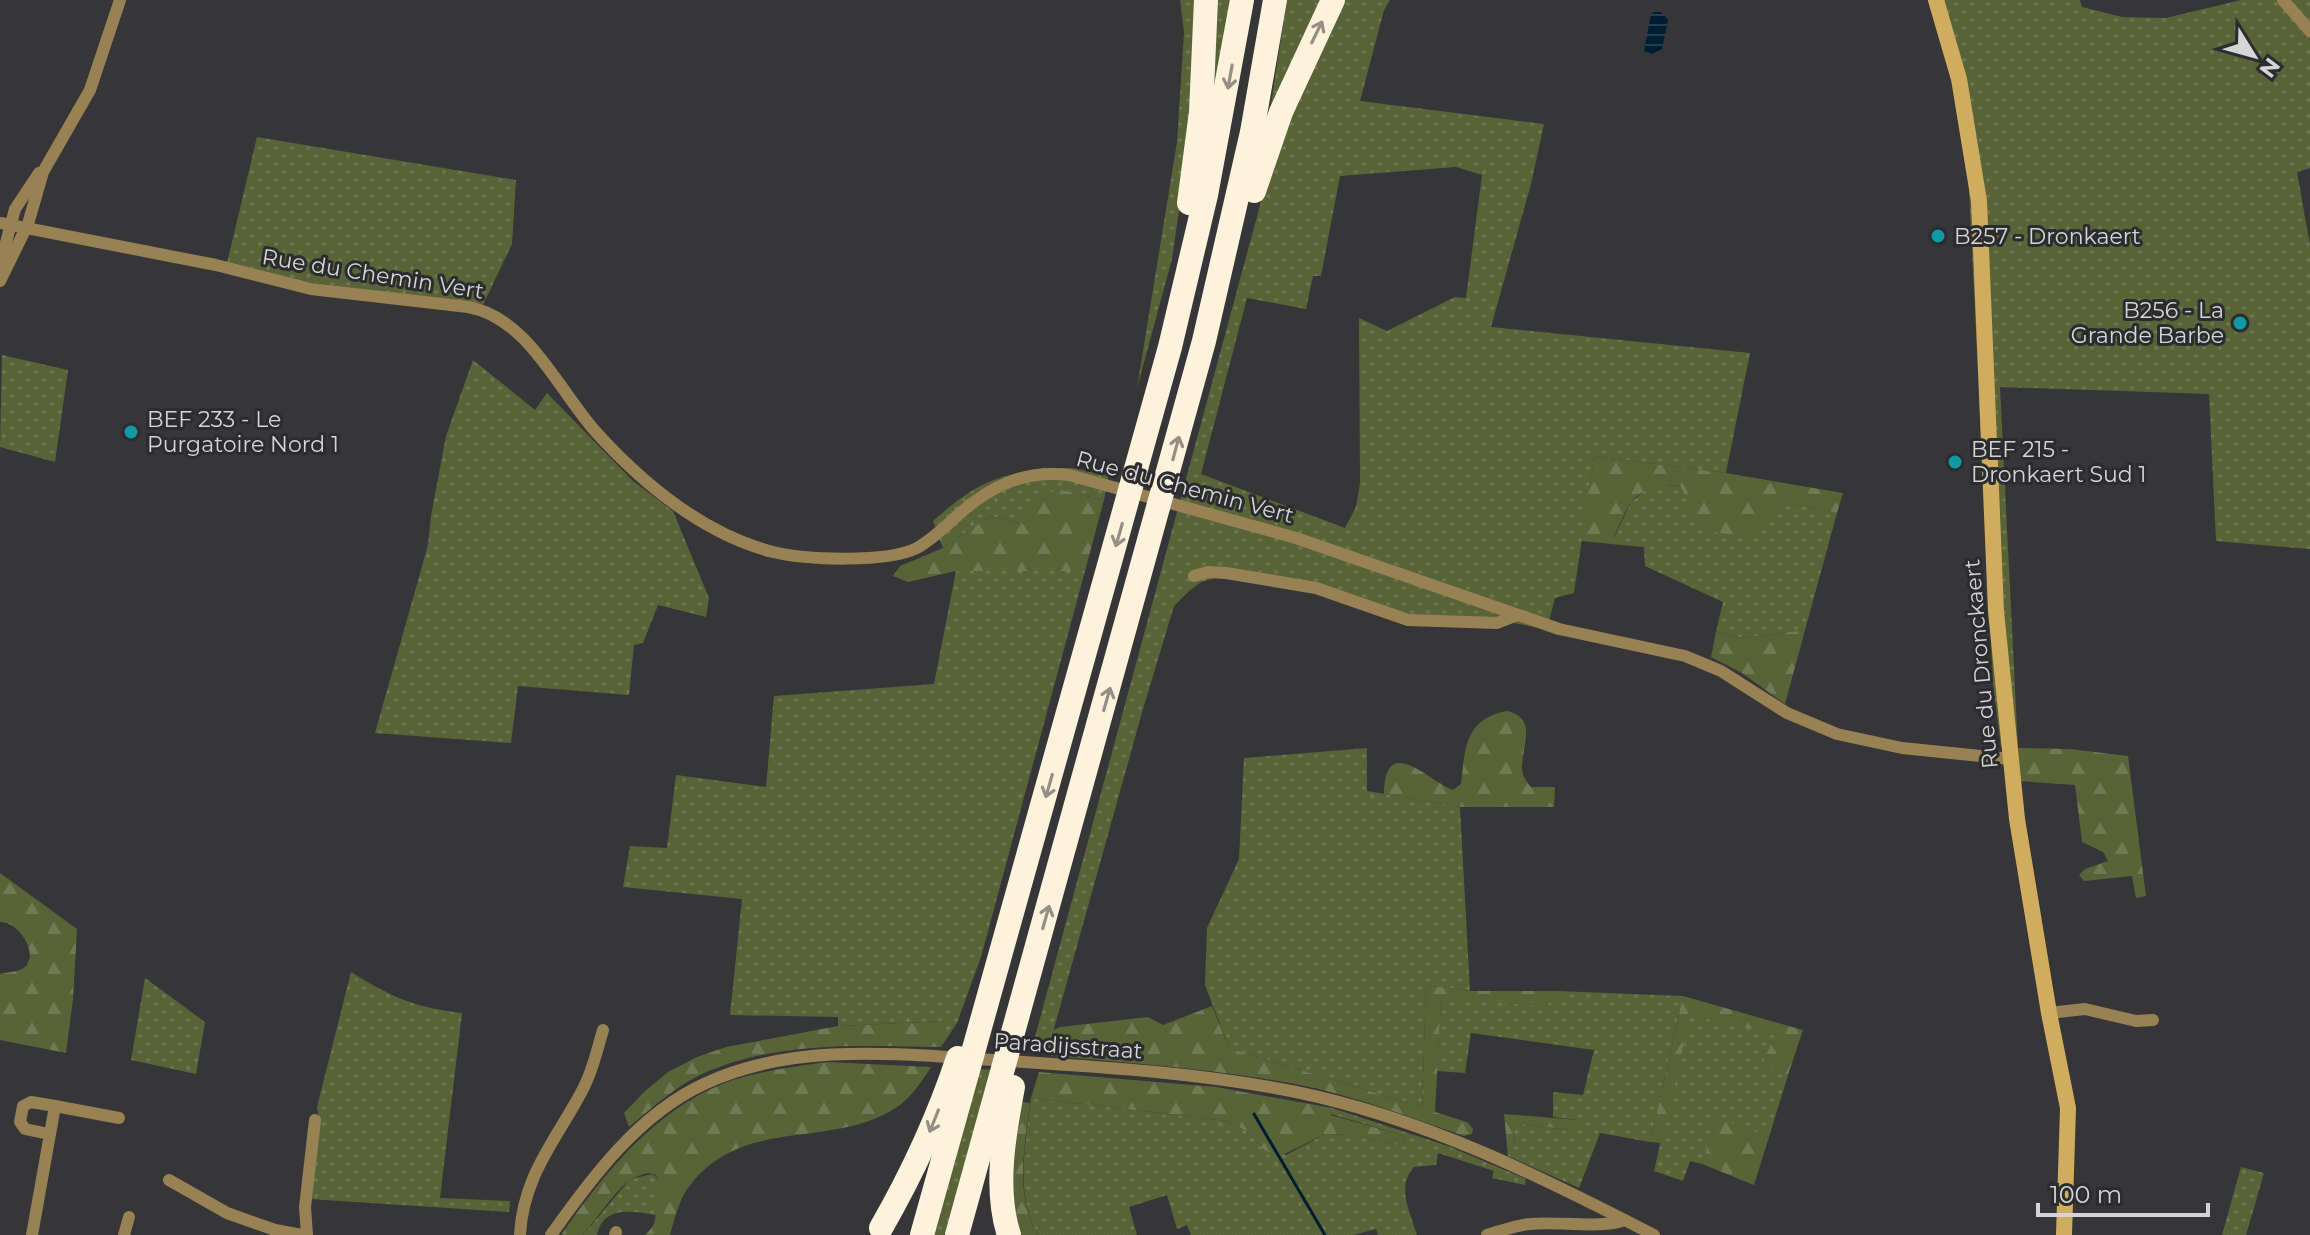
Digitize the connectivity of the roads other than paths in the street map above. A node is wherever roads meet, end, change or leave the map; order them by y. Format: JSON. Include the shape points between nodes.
{"nodes":[{"id":1,"x":118,"y":0,"type":"edge"},
{"id":2,"x":1206,"y":0,"type":"edge"},
{"id":3,"x":1242,"y":0,"type":"edge"},
{"id":4,"x":1275,"y":0,"type":"edge"},
{"id":5,"x":1333,"y":0,"type":"edge"},
{"id":6,"x":1936,"y":0,"type":"edge"},
{"id":7,"x":1943,"y":0,"type":"edge"},
{"id":8,"x":2283,"y":0,"type":"edge"},
{"id":9,"x":2310,"y":31,"type":"edge"},
{"id":10,"x":50,"y":157,"type":"junction"},
{"id":11,"x":1981,"y":222,"type":"junction"},
{"id":12,"x":5,"y":223,"type":"edge"},
{"id":13,"x":27,"y":227,"type":"junction"},
{"id":14,"x":0,"y":265,"type":"edge"},
{"id":15,"x":0,"y":281,"type":"edge"},
{"id":16,"x":1204,"y":341,"type":"junction"},
{"id":17,"x":1147,"y":433,"type":"junction"},
{"id":18,"x":1194,"y":576,"type":"dead end"},
{"id":19,"x":1515,"y":616,"type":"junction"},
{"id":20,"x":2010,"y":759,"type":"junction"},
{"id":21,"x":1015,"y":907,"type":"junction"},
{"id":22,"x":1037,"y":950,"type":"junction"},
{"id":23,"x":2049,"y":1013,"type":"junction"},
{"id":24,"x":2153,"y":1020,"type":"dead end"},
{"id":25,"x":603,"y":1030,"type":"dead end"},
{"id":26,"x":1018,"y":1055,"type":"junction"},
{"id":27,"x":55,"y":1106,"type":"junction"},
{"id":28,"x":119,"y":1118,"type":"dead end"},
{"id":29,"x":315,"y":1120,"type":"dead end"},
{"id":30,"x":49,"y":1134,"type":"junction"},
{"id":31,"x":169,"y":1180,"type":"dead end"},
{"id":32,"x":129,"y":1217,"type":"dead end"},
{"id":33,"x":1625,"y":1220,"type":"junction"},
{"id":34,"x":881,"y":1228,"type":"dead end"},
{"id":35,"x":32,"y":1235,"type":"edge"},
{"id":36,"x":124,"y":1235,"type":"edge"},
{"id":37,"x":304,"y":1235,"type":"edge"},
{"id":38,"x":520,"y":1235,"type":"edge"},
{"id":39,"x":551,"y":1235,"type":"edge"},
{"id":40,"x":922,"y":1235,"type":"edge"},
{"id":41,"x":957,"y":1235,"type":"edge"},
{"id":42,"x":998,"y":1235,"type":"edge"},
{"id":43,"x":1009,"y":1235,"type":"edge"},
{"id":44,"x":1487,"y":1235,"type":"edge"},
{"id":45,"x":1654,"y":1235,"type":"edge"},
{"id":46,"x":2064,"y":1235,"type":"edge"}],
"edges":[{"from":1,"to":10,"type":"street","via":[[90,90]]},
{"from":2,"to":17,"type":"highway","via":[[1194,174]]},
{"from":3,"to":17,"type":"highway","one_way":true,"via":[[1204,207]]},
{"from":4,"to":16,"type":"highway","via":[[1246,160]]},
{"from":16,"to":5,"type":"highway","one_way":true,"via":[[1223,297],[1273,132]]},
{"from":6,"to":11,"type":"main road","name":"Rue du Dronckaert","via":[[1959,79]]},
{"from":7,"to":11,"type":"main road","name":"Rue du Dronckaert","via":[[1971,92]]},
{"from":8,"to":9,"type":"street"},
{"from":10,"to":12,"type":"street"},
{"from":10,"to":13,"type":"street"},
{"from":11,"to":20,"type":"main road","name":"Rue du Dronckaert","via":[[1995,588]]},
{"from":12,"to":13,"type":"street","name":"Rue du Chemin Vert"},
{"from":12,"to":14,"type":"street"},
{"from":13,"to":15,"type":"street"},
{"from":13,"to":19,"type":"street","name":"Rue du Chemin Vert","via":[[298,287],[492,314],[520,334],[596,432],[667,499],[746,543],[778,553],[891,557],[929,540],[976,500],[1007,482],[1069,475],[1321,546]]},
{"from":22,"to":16,"type":"highway","one_way":true},
{"from":17,"to":21,"type":"highway","one_way":true},
{"from":18,"to":19,"type":"street","name":"Rue du Chemin Vert","via":[[1226,573],[1316,588],[1408,620],[1497,623]]},
{"from":19,"to":20,"type":"street","name":"Rue du Chemin Vert","via":[[1694,659],[1796,717],[1859,740]]},
{"from":20,"to":23,"type":"main road","name":"Rue du Dronckaert"},
{"from":21,"to":34,"type":"highway","one_way":true,"via":[[995,943],[926,1140]]},
{"from":21,"to":40,"type":"highway"},
{"from":22,"to":26,"type":"highway"},
{"from":22,"to":41,"type":"highway"},
{"from":23,"to":24,"type":"street","via":[[2085,1009]]},
{"from":23,"to":46,"type":"main road","name":"Rue du Dronckaert","via":[[2069,1116]]},
{"from":25,"to":38,"type":"street","via":[[585,1087],[537,1166]]},
{"from":26,"to":42,"type":"highway","via":[[1002,1110],[995,1172]]},
{"from":26,"to":43,"type":"highway","via":[[1001,1183]]},
{"from":27,"to":28,"type":"street"},
{"from":27,"to":30,"type":"street"},
{"from":27,"to":30,"type":"street","via":[[23,1106],[20,1122],[25,1129]]},
{"from":29,"to":37,"type":"street"},
{"from":30,"to":35,"type":"street"},
{"from":31,"to":37,"type":"street","via":[[227,1213]]},
{"from":32,"to":36,"type":"street"},
{"from":33,"to":39,"type":"street","name":"Paradijsstraat","via":[[1436,1133],[1297,1092],[1058,1064],[822,1055],[750,1067],[677,1098],[594,1177]]},
{"from":33,"to":44,"type":"street","via":[[1527,1224]]},
{"from":33,"to":45,"type":"street","name":"Paradijsstraat"}]}
